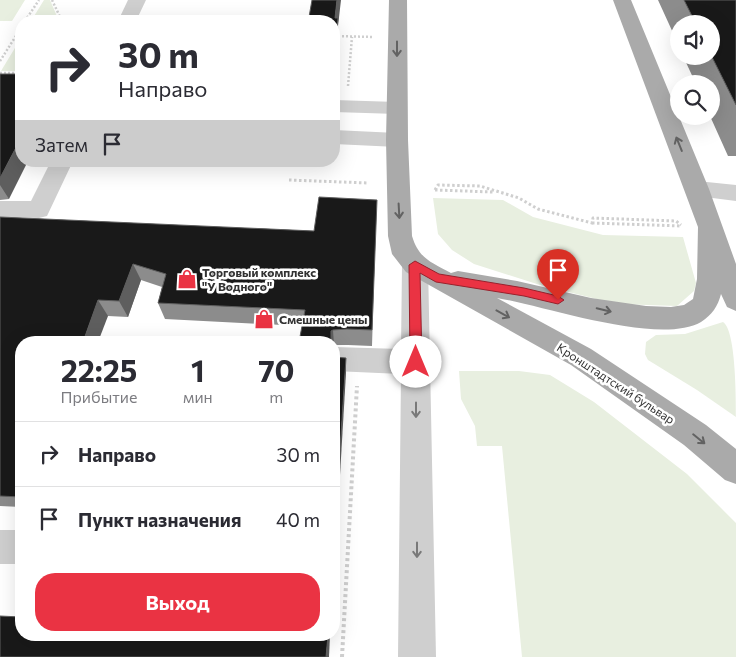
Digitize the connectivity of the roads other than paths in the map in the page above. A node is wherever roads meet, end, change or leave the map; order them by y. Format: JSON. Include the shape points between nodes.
{"nodes":[{"id":1,"x":137,"y":0,"type":"edge"},
{"id":2,"x":398,"y":0,"type":"edge"},
{"id":3,"x":622,"y":0,"type":"edge"},
{"id":4,"x":130,"y":15,"type":"edge"},
{"id":5,"x":340,"y":106,"type":"edge"},
{"id":6,"x":397,"y":108,"type":"junction"},
{"id":7,"x":340,"y":137,"type":"edge"},
{"id":8,"x":397,"y":140,"type":"junction"},
{"id":9,"x":59,"y":167,"type":"edge"},
{"id":10,"x":697,"y":190,"type":"junction"},
{"id":11,"x":736,"y":193,"type":"edge"},
{"id":12,"x":0,"y":210,"type":"edge"},
{"id":13,"x":710,"y":227,"type":"junction"},
{"id":14,"x":728,"y":254,"type":"edge"},
{"id":15,"x":426,"y":271,"type":"junction"},
{"id":16,"x":736,"y":300,"type":"edge"},
{"id":17,"x":346,"y":360,"type":"edge"},
{"id":18,"x":416,"y":362,"type":"junction"},
{"id":19,"x":736,"y":469,"type":"edge"},
{"id":20,"x":0,"y":547,"type":"edge"},
{"id":21,"x":15,"y":547,"type":"edge"},
{"id":22,"x":417,"y":657,"type":"edge"}],
"edges":[{"from":1,"to":4,"type":"lane"},
{"from":2,"to":6,"type":"main road","name":"Кронштадтский бульвар","one_way":true},
{"from":10,"to":3,"type":"main road","one_way":true},
{"from":5,"to":6,"type":"lane"},
{"from":6,"to":8,"type":"main road","name":"Кронштадтский бульвар"},
{"from":7,"to":8,"type":"lane"},
{"from":8,"to":15,"type":"main road","name":"Кронштадтский бульвар","one_way":true,"via":[[400,236],[405,254]]},
{"from":9,"to":12,"type":"lane","via":[[38,210]]},
{"from":10,"to":11,"type":"lane"},
{"from":10,"to":13,"type":"main road"},
{"from":13,"to":14,"type":"main road"},
{"from":15,"to":13,"type":"main road","one_way":true,"via":[[628,316],[690,316],[702,308],[709,294]]},
{"from":14,"to":16,"type":"main road"},
{"from":15,"to":18,"type":"lane"},
{"from":15,"to":19,"type":"main road","name":"Кронштадтский бульвар","one_way":true,"via":[[581,357],[695,435]]},
{"from":17,"to":18,"type":"lane"},
{"from":18,"to":22,"type":"lane","one_way":true},
{"from":20,"to":21,"type":"lane"}]}
